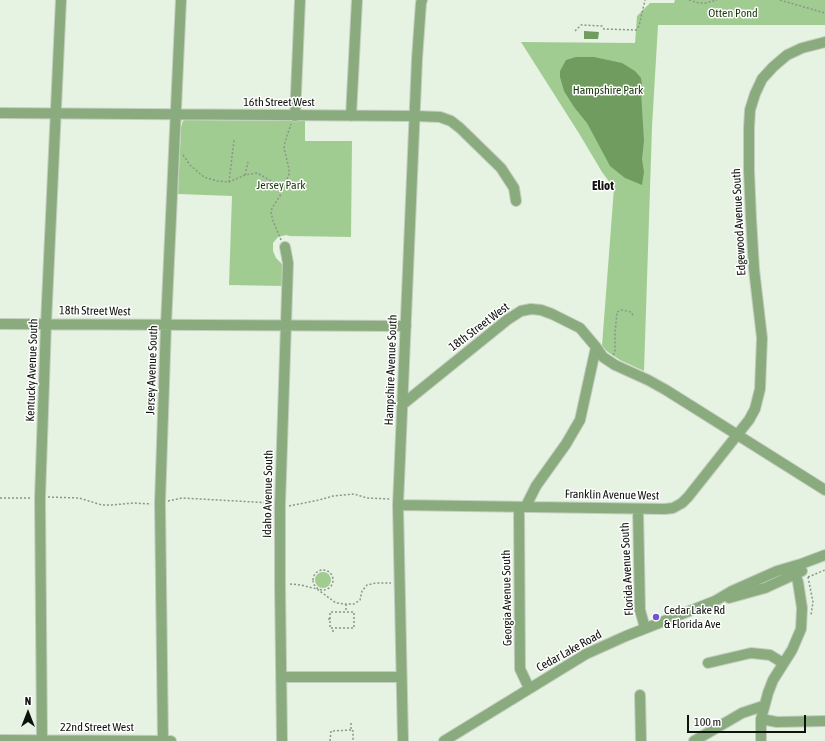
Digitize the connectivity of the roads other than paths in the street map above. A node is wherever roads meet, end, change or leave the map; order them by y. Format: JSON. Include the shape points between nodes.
{"nodes":[{"id":1,"x":61,"y":0,"type":"edge"},
{"id":2,"x":181,"y":0,"type":"edge"},
{"id":3,"x":300,"y":0,"type":"edge"},
{"id":4,"x":357,"y":0,"type":"edge"},
{"id":5,"x":422,"y":0,"type":"edge"},
{"id":6,"x":825,"y":42,"type":"edge"},
{"id":7,"x":0,"y":113,"type":"edge"},
{"id":8,"x":56,"y":113,"type":"junction"},
{"id":9,"x":176,"y":115,"type":"junction"},
{"id":10,"x":294,"y":116,"type":"junction"},
{"id":11,"x":351,"y":116,"type":"junction"},
{"id":12,"x":415,"y":116,"type":"junction"},
{"id":13,"x":516,"y":201,"type":"dead end"},
{"id":14,"x":285,"y":247,"type":"road end"},
{"id":15,"x":0,"y":324,"type":"edge"},
{"id":16,"x":46,"y":324,"type":"junction"},
{"id":17,"x":166,"y":325,"type":"junction"},
{"id":18,"x":286,"y":325,"type":"junction"},
{"id":19,"x":406,"y":326,"type":"junction"},
{"id":20,"x":596,"y":346,"type":"junction"},
{"id":21,"x":403,"y":404,"type":"junction"},
{"id":22,"x":738,"y":435,"type":"junction"},
{"id":23,"x":825,"y":490,"type":"edge"},
{"id":24,"x":398,"y":505,"type":"junction"},
{"id":25,"x":522,"y":507,"type":"junction"},
{"id":26,"x":638,"y":509,"type":"junction"},
{"id":27,"x":825,"y":555,"type":"edge"},
{"id":28,"x":825,"y":561,"type":"edge"},
{"id":29,"x":794,"y":570,"type":"junction"},
{"id":30,"x":645,"y":628,"type":"junction"},
{"id":31,"x":708,"y":663,"type":"dead end"},
{"id":32,"x":783,"y":663,"type":"junction"},
{"id":33,"x":281,"y":677,"type":"junction"},
{"id":34,"x":401,"y":677,"type":"junction"},
{"id":35,"x":530,"y":688,"type":"junction"},
{"id":36,"x":640,"y":695,"type":"dead end"},
{"id":37,"x":763,"y":706,"type":"junction"},
{"id":38,"x":761,"y":719,"type":"junction"},
{"id":39,"x":825,"y":721,"type":"edge"},
{"id":40,"x":0,"y":740,"type":"edge"},
{"id":41,"x":42,"y":741,"type":"edge"},
{"id":42,"x":163,"y":741,"type":"edge"},
{"id":43,"x":171,"y":741,"type":"edge"},
{"id":44,"x":282,"y":741,"type":"edge"},
{"id":45,"x":403,"y":741,"type":"edge"},
{"id":46,"x":444,"y":741,"type":"edge"},
{"id":47,"x":642,"y":741,"type":"edge"},
{"id":48,"x":694,"y":741,"type":"edge"},
{"id":49,"x":761,"y":741,"type":"edge"}],
"edges":[{"from":1,"to":8,"type":"street","name":"Kentucky Avenue South"},
{"from":2,"to":9,"type":"street","name":"Jersey Avenue South"},
{"from":3,"to":10,"type":"street"},
{"from":4,"to":11,"type":"street"},
{"from":5,"to":12,"type":"street","name":"Hampshire Avenue South"},
{"from":6,"to":22,"type":"street","name":"Edgewood Avenue South","via":[[786,55],[762,79],[750,110],[750,218],[762,359],[760,389],[755,409]]},
{"from":7,"to":8,"type":"street","name":"16th Street West"},
{"from":8,"to":9,"type":"street","name":"16th Street West"},
{"from":8,"to":16,"type":"street","name":"Kentucky Avenue South"},
{"from":9,"to":10,"type":"street","name":"16th Street West"},
{"from":9,"to":17,"type":"street","name":"Jersey Avenue South"},
{"from":10,"to":11,"type":"street","name":"16th Street West"},
{"from":11,"to":12,"type":"street","name":"16th Street West"},
{"from":12,"to":13,"type":"street","name":"16th Street West","via":[[440,118],[451,121],[460,128],[501,168],[514,188]]},
{"from":12,"to":19,"type":"street","name":"Hampshire Avenue South"},
{"from":14,"to":18,"type":"street","name":"Idaho Avenue South","via":[[288,263]]},
{"from":15,"to":16,"type":"street","name":"18th Street West"},
{"from":16,"to":17,"type":"street","name":"18th Street West"},
{"from":16,"to":41,"type":"street","name":"Kentucky Avenue South","via":[[40,498]]},
{"from":17,"to":18,"type":"street","name":"18th Street West"},
{"from":17,"to":42,"type":"street","name":"Jersey Avenue South","via":[[160,503]]},
{"from":18,"to":19,"type":"street","name":"18th Street West"},
{"from":18,"to":33,"type":"street","name":"Idaho Avenue South","via":[[280,505]]},
{"from":19,"to":21,"type":"street","name":"Hampshire Avenue South"},
{"from":20,"to":21,"type":"street","name":"18th Street West","via":[[580,328],[552,314],[531,309],[521,311],[506,320]]},
{"from":20,"to":22,"type":"street","name":"18th Street West","via":[[603,357],[615,365],[666,390]]},
{"from":20,"to":25,"type":"street","name":"Georgia Avenue South","via":[[580,420]]},
{"from":21,"to":24,"type":"street","name":"Hampshire Avenue South"},
{"from":22,"to":23,"type":"street"},
{"from":22,"to":26,"type":"street","name":"Franklin Avenue West","via":[[682,503],[673,508]]},
{"from":24,"to":25,"type":"street","name":"Franklin Avenue West"},
{"from":24,"to":34,"type":"street","name":"Hampshire Avenue South"},
{"from":25,"to":26,"type":"street","name":"Franklin Avenue West"},
{"from":25,"to":35,"type":"street","name":"Georgia Avenue South","via":[[520,669]]},
{"from":26,"to":30,"type":"street","name":"Florida Avenue South","via":[[640,610]]},
{"from":27,"to":29,"type":"street","name":"Cedar Lake Road"},
{"from":28,"to":29,"type":"street","name":"Cedar Lake Road"},
{"from":29,"to":30,"type":"street","name":"Cedar Lake Road","via":[[777,571],[715,601]]},
{"from":29,"to":32,"type":"street","via":[[798,582],[802,622],[792,650]]},
{"from":30,"to":35,"type":"street","name":"Cedar Lake Road","via":[[586,654]]},
{"from":31,"to":32,"type":"street","via":[[751,653],[770,655]]},
{"from":32,"to":37,"type":"street"},
{"from":33,"to":34,"type":"street"},
{"from":33,"to":44,"type":"street","name":"Idaho Avenue South"},
{"from":34,"to":45,"type":"street","name":"Hampshire Avenue South"},
{"from":35,"to":46,"type":"street","name":"Cedar Lake Road"},
{"from":36,"to":47,"type":"street"},
{"from":37,"to":38,"type":"street"},
{"from":37,"to":48,"type":"street","via":[[742,713]]},
{"from":38,"to":39,"type":"street","via":[[777,722]]},
{"from":38,"to":49,"type":"street"},
{"from":40,"to":41,"type":"street","name":"22nd Street West"},
{"from":41,"to":42,"type":"street","name":"22nd Street West"},
{"from":42,"to":43,"type":"street","name":"22nd Street West"}]}
